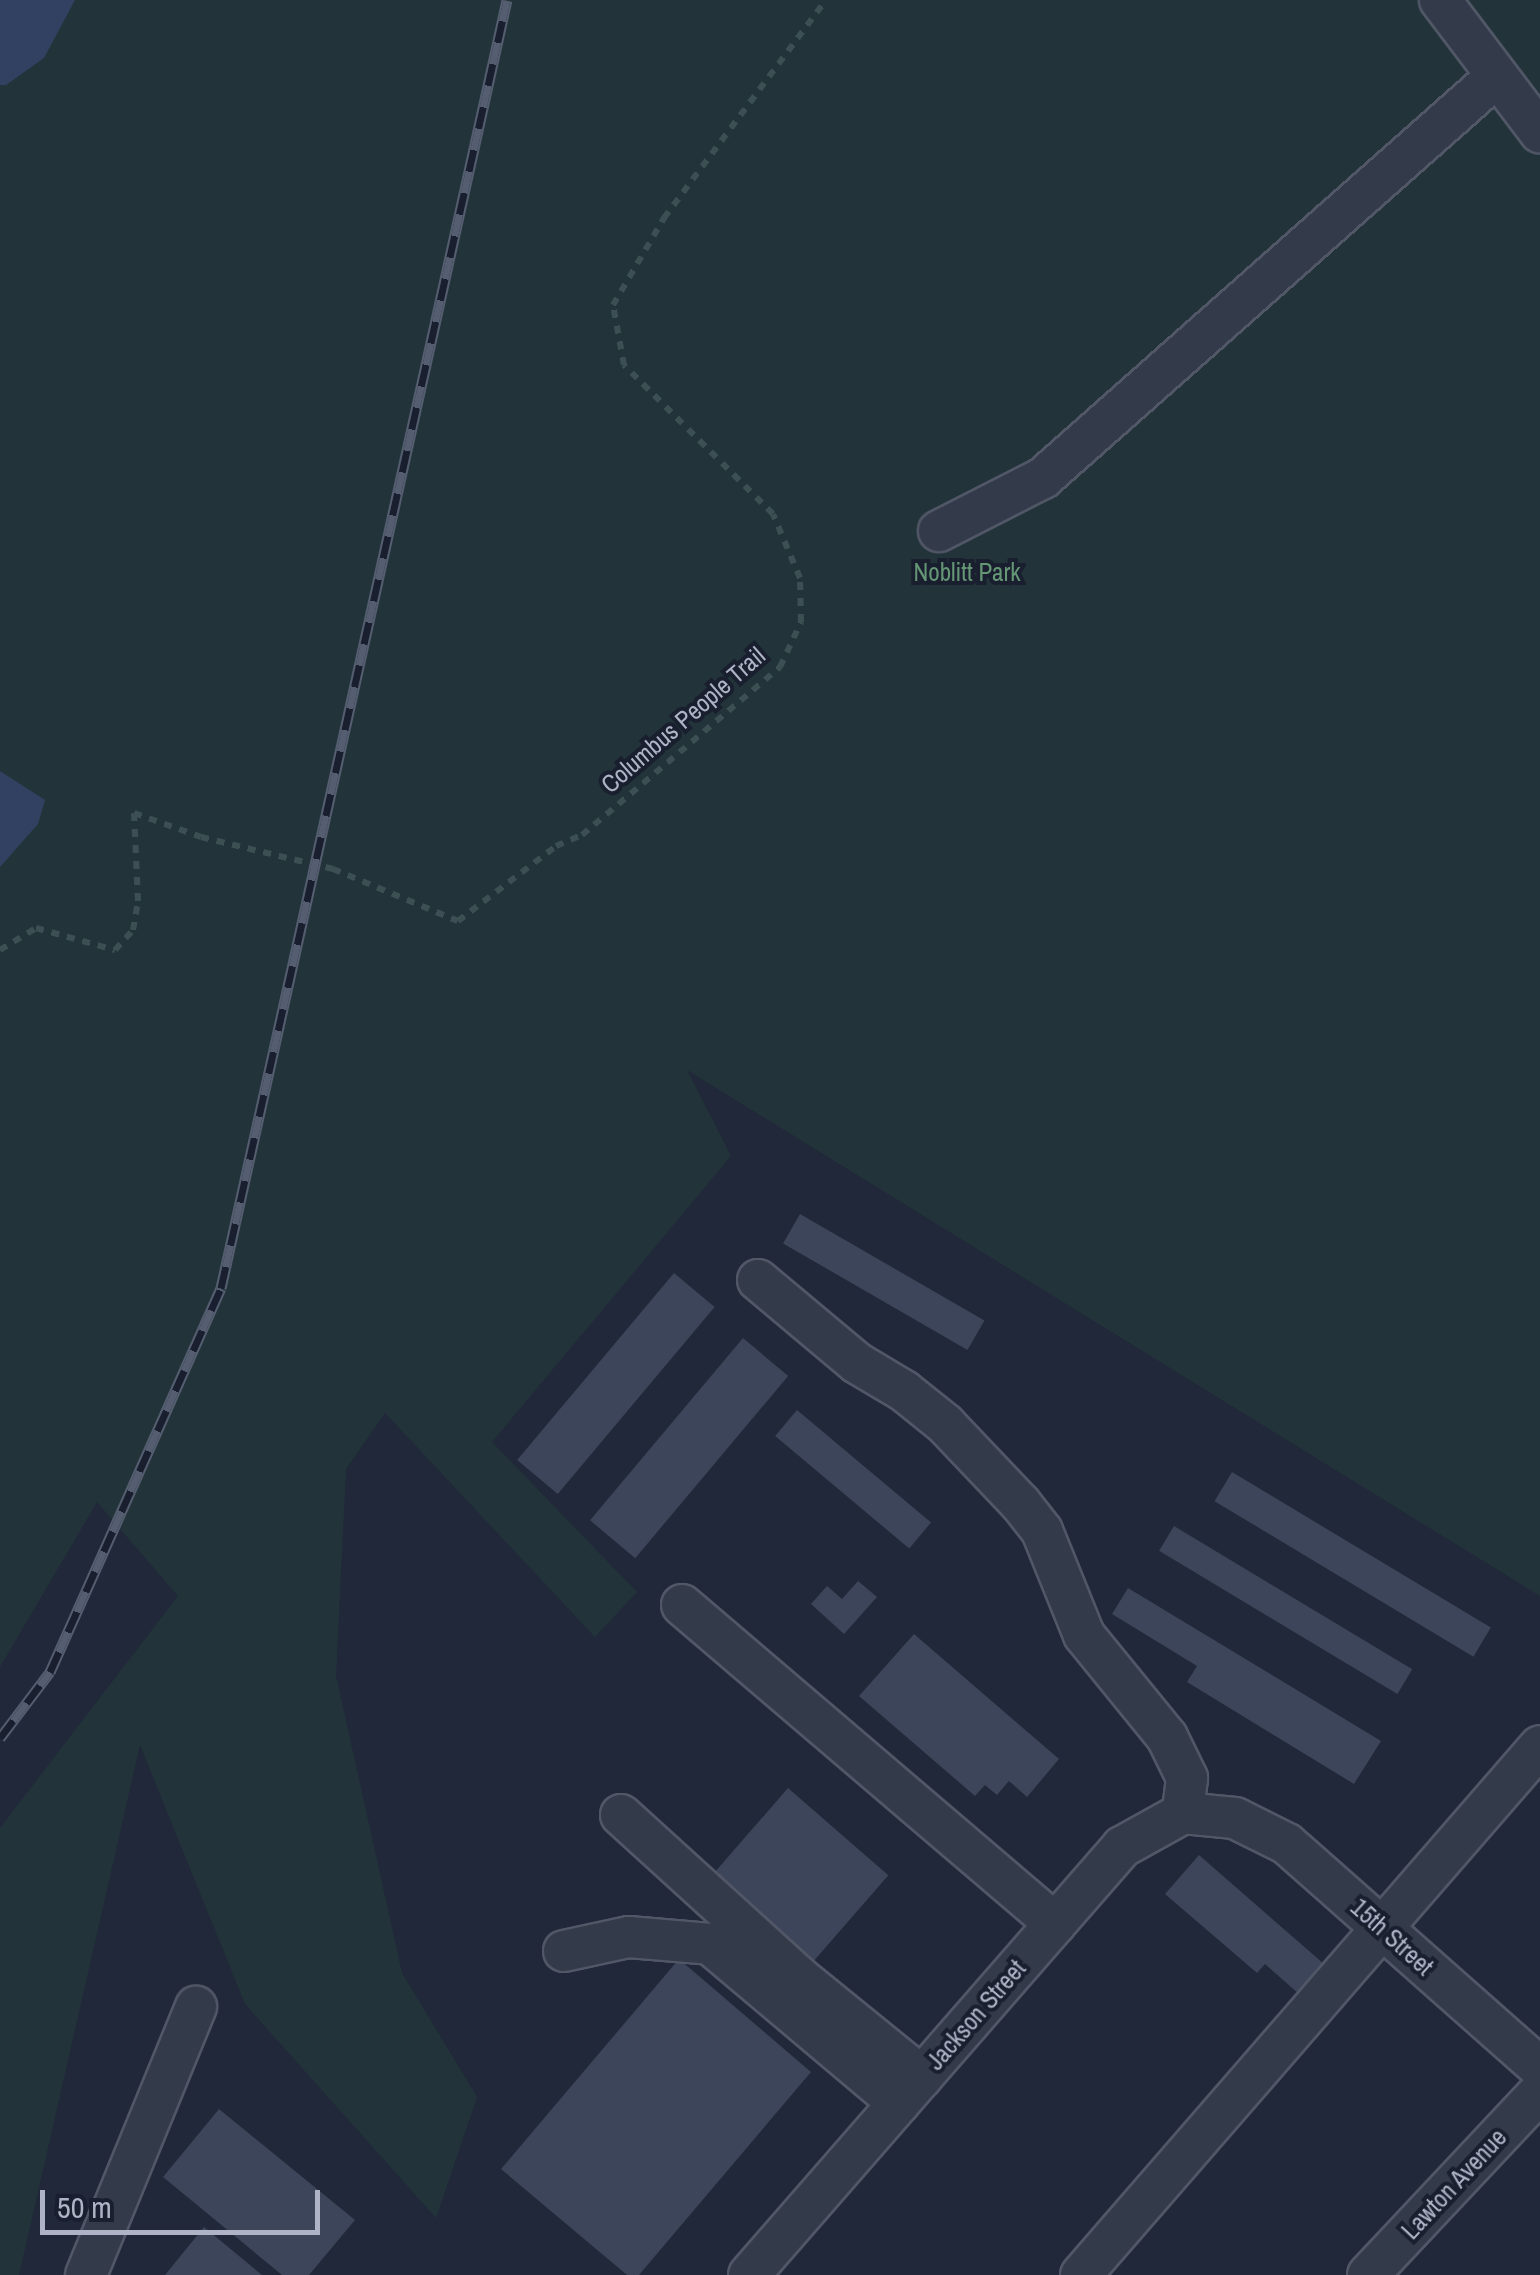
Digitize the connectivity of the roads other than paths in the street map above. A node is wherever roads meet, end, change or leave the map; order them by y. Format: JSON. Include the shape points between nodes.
{"nodes":[{"id":1,"x":1440,"y":0,"type":"edge"},
{"id":2,"x":1497,"y":76,"type":"junction"},
{"id":3,"x":1540,"y":132,"type":"edge"},
{"id":4,"x":939,"y":532,"type":"dead end"},
{"id":5,"x":758,"y":1280,"type":"dead end"},
{"id":6,"x":682,"y":1605,"type":"dead end"},
{"id":7,"x":1540,"y":1746,"type":"edge"},
{"id":8,"x":1184,"y":1813,"type":"junction"},
{"id":9,"x":621,"y":1815,"type":"dead end"},
{"id":10,"x":1055,"y":1924,"type":"junction"},
{"id":11,"x":1380,"y":1926,"type":"junction"},
{"id":12,"x":564,"y":1951,"type":"dead end"},
{"id":13,"x":196,"y":2007,"type":"dead end"},
{"id":14,"x":1540,"y":2068,"type":"edge"},
{"id":15,"x":911,"y":2090,"type":"junction"},
{"id":16,"x":1540,"y":2092,"type":"edge"},
{"id":17,"x":86,"y":2275,"type":"edge"},
{"id":18,"x":750,"y":2275,"type":"edge"},
{"id":19,"x":1081,"y":2275,"type":"edge"},
{"id":20,"x":1368,"y":2275,"type":"edge"}],
"edges":[{"from":1,"to":2,"type":"street"},
{"from":2,"to":3,"type":"street"},
{"from":2,"to":4,"type":"street","via":[[1043,478]]},
{"from":5,"to":8,"type":"street","via":[[857,1363],[946,1424],[1021,1504],[1042,1531],[1084,1635],[1167,1737],[1186,1778]]},
{"from":6,"to":10,"type":"street"},
{"from":7,"to":11,"type":"street"},
{"from":8,"to":10,"type":"street","name":"Jackson Street","via":[[1122,1847]]},
{"from":8,"to":11,"type":"street","name":"15th Street","via":[[1235,1818],[1287,1844]]},
{"from":9,"to":15,"type":"street"},
{"from":10,"to":15,"type":"street","name":"Jackson Street"},
{"from":11,"to":14,"type":"street","name":"15th Street"},
{"from":11,"to":19,"type":"street"},
{"from":12,"to":15,"type":"street","via":[[629,1937],[710,1944]]},
{"from":13,"to":17,"type":"street"},
{"from":15,"to":18,"type":"street","name":"Jackson Street"},
{"from":16,"to":20,"type":"street","name":"Lawton Avenue"}]}
